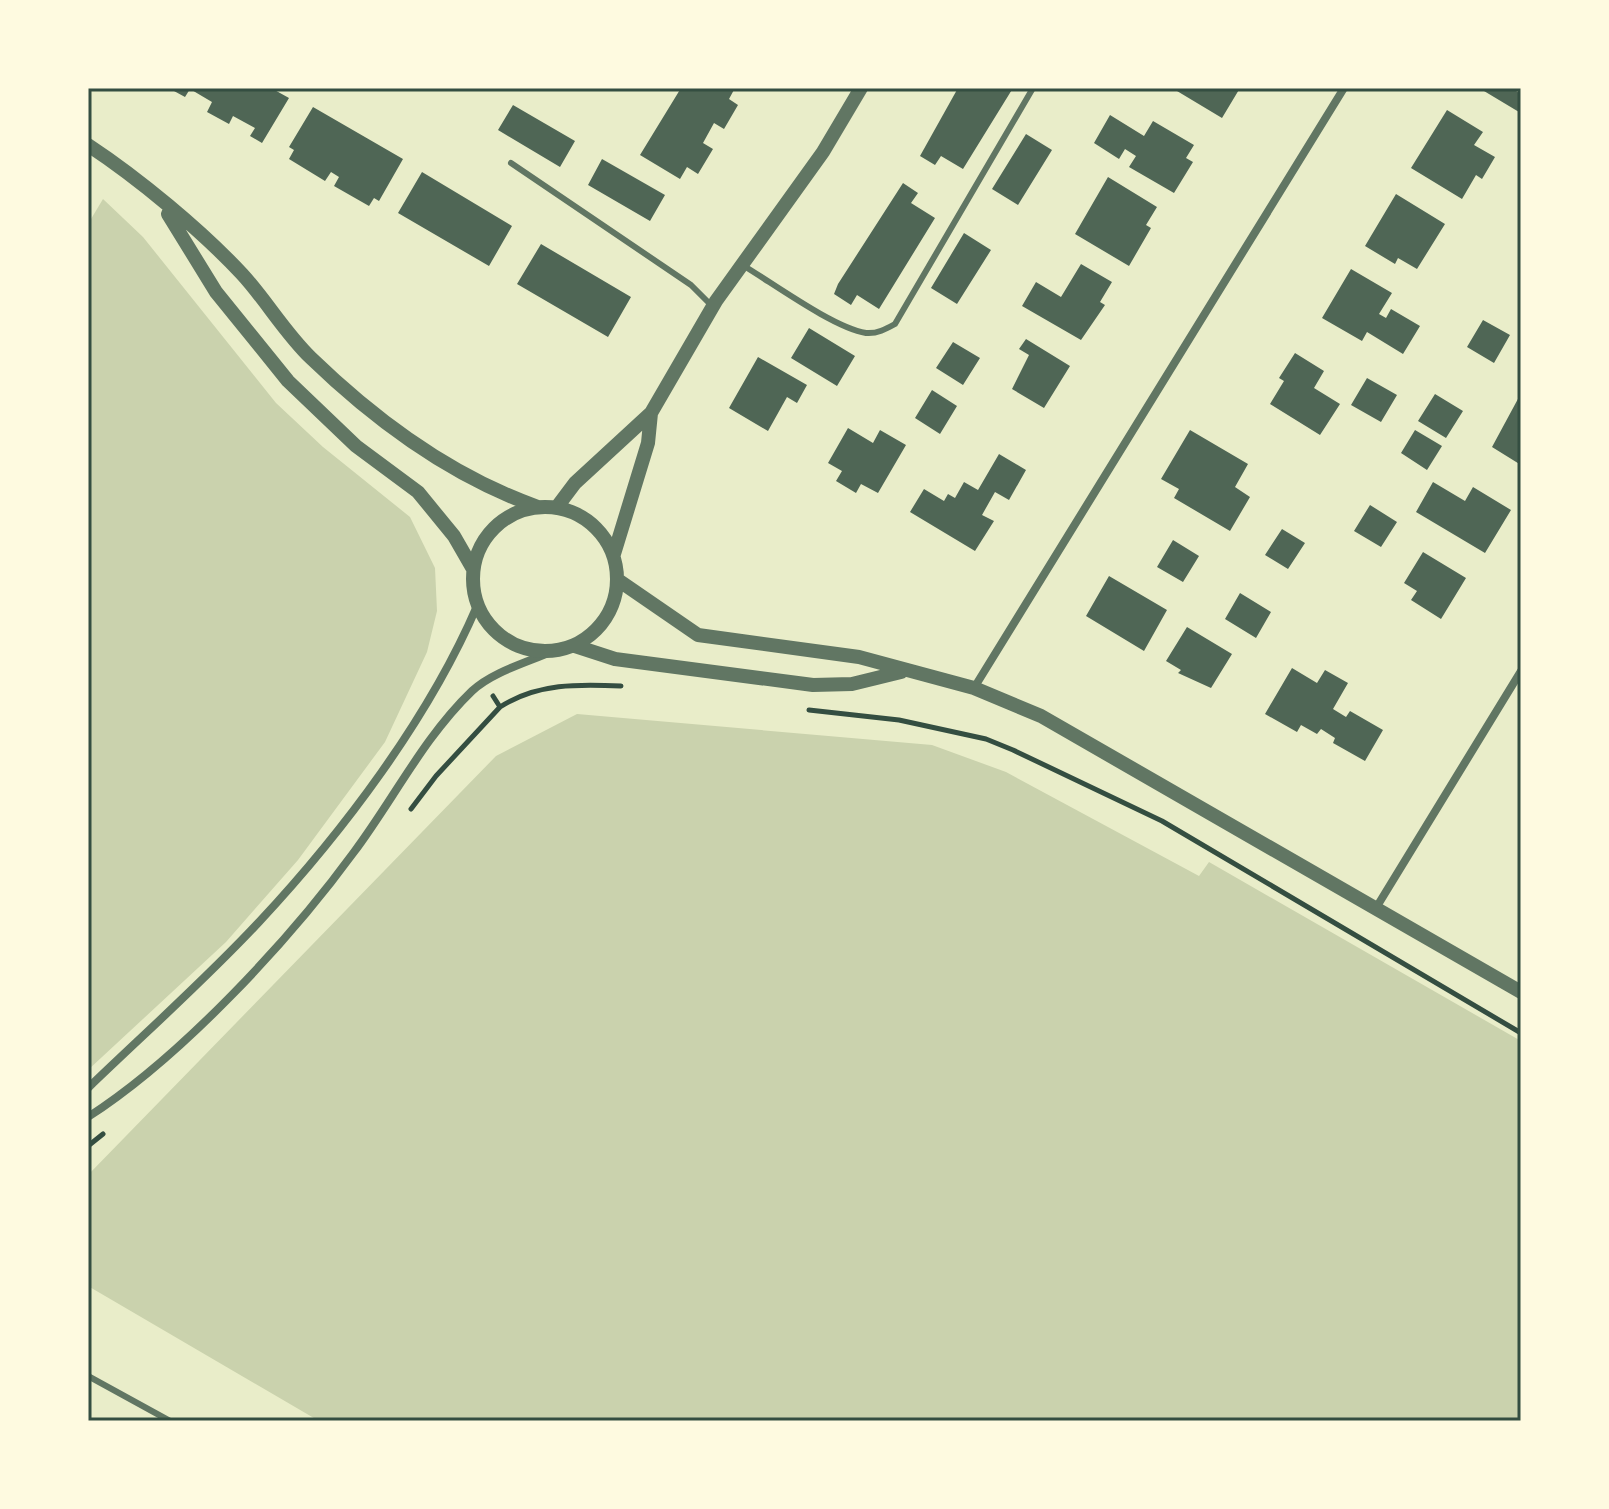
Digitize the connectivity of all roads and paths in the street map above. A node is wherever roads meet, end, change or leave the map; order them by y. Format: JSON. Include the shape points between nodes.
{"nodes":[{"id":1,"x":861,"y":88,"type":"edge"},
{"id":2,"x":1033,"y":88,"type":"edge"},
{"id":3,"x":1344,"y":88,"type":"edge"},
{"id":4,"x":88,"y":145,"type":"edge"},
{"id":5,"x":511,"y":163,"type":"dead end"},
{"id":6,"x":160,"y":200,"type":"junction"},
{"id":7,"x":742,"y":265,"type":"junction"},
{"id":8,"x":713,"y":307,"type":"junction"},
{"id":9,"x":651,"y":413,"type":"junction"},
{"id":10,"x":538,"y":507,"type":"junction"},
{"id":11,"x":557,"y":507,"type":"junction"},
{"id":12,"x":614,"y":554,"type":"junction"},
{"id":13,"x":473,"y":569,"type":"junction"},
{"id":14,"x":618,"y":580,"type":"junction"},
{"id":15,"x":477,"y":606,"type":"junction"},
{"id":16,"x":575,"y":646,"type":"junction"},
{"id":17,"x":553,"y":651,"type":"junction"},
{"id":18,"x":903,"y":671,"type":"junction"},
{"id":19,"x":1521,"y":671,"type":"edge"},
{"id":20,"x":630,"y":686,"type":"dead end"},
{"id":21,"x":974,"y":688,"type":"junction"},
{"id":22,"x":492,"y":695,"type":"dead end"},
{"id":23,"x":806,"y":710,"type":"dead end"},
{"id":24,"x":1376,"y":908,"type":"junction"},
{"id":25,"x":1521,"y":992,"type":"edge"},
{"id":26,"x":1521,"y":1033,"type":"edge"},
{"id":27,"x":88,"y":1088,"type":"edge"},
{"id":28,"x":88,"y":1117,"type":"edge"},
{"id":29,"x":88,"y":1376,"type":"edge"},
{"id":30,"x":170,"y":1421,"type":"edge"}],
"edges":[{"from":1,"to":7,"type":"street","via":[[823,152]]},
{"from":2,"to":7,"type":"lane","via":[[895,324],[866,333]]},
{"from":3,"to":21,"type":"street"},
{"from":4,"to":6,"type":"street"},
{"from":5,"to":8,"type":"lane","via":[[691,285]]},
{"from":6,"to":10,"type":"street","via":[[241,272],[309,356],[348,392],[449,467]]},
{"from":6,"to":13,"type":"street","via":[[216,292],[288,381],[356,446],[418,492]]},
{"from":7,"to":8,"type":"street"},
{"from":8,"to":9,"type":"street"},
{"from":9,"to":11,"type":"street","via":[[575,483]]},
{"from":9,"to":12,"type":"street","via":[[648,443]]},
{"from":10,"to":11,"type":"street"},
{"from":10,"to":13,"type":"street","via":[[515,513],[495,527],[480,546]]},
{"from":11,"to":12,"type":"street","via":[[592,523]]},
{"from":12,"to":14,"type":"street"},
{"from":13,"to":15,"type":"street"},
{"from":14,"to":16,"type":"street","via":[[606,619]]},
{"from":14,"to":18,"type":"street","via":[[698,635],[859,657]]},
{"from":15,"to":17,"type":"street","via":[[508,642]]},
{"from":15,"to":27,"type":"street","via":[[460,645],[409,728],[332,837],[259,922]]},
{"from":16,"to":17,"type":"street"},
{"from":16,"to":18,"type":"street","via":[[615,659],[813,685],[852,684]]},
{"from":17,"to":28,"type":"street","via":[[473,689],[353,854],[274,949],[181,1042]]},
{"from":18,"to":21,"type":"street"},
{"from":19,"to":24,"type":"street"},
{"from":20,"to":22,"type":"path","via":[[540,689],[500,707]]},
{"from":21,"to":24,"type":"street","via":[[1113,755]]},
{"from":23,"to":26,"type":"path","via":[[899,720],[1013,750],[1162,821]]},
{"from":24,"to":25,"type":"street"},
{"from":29,"to":30,"type":"lane"}]}
